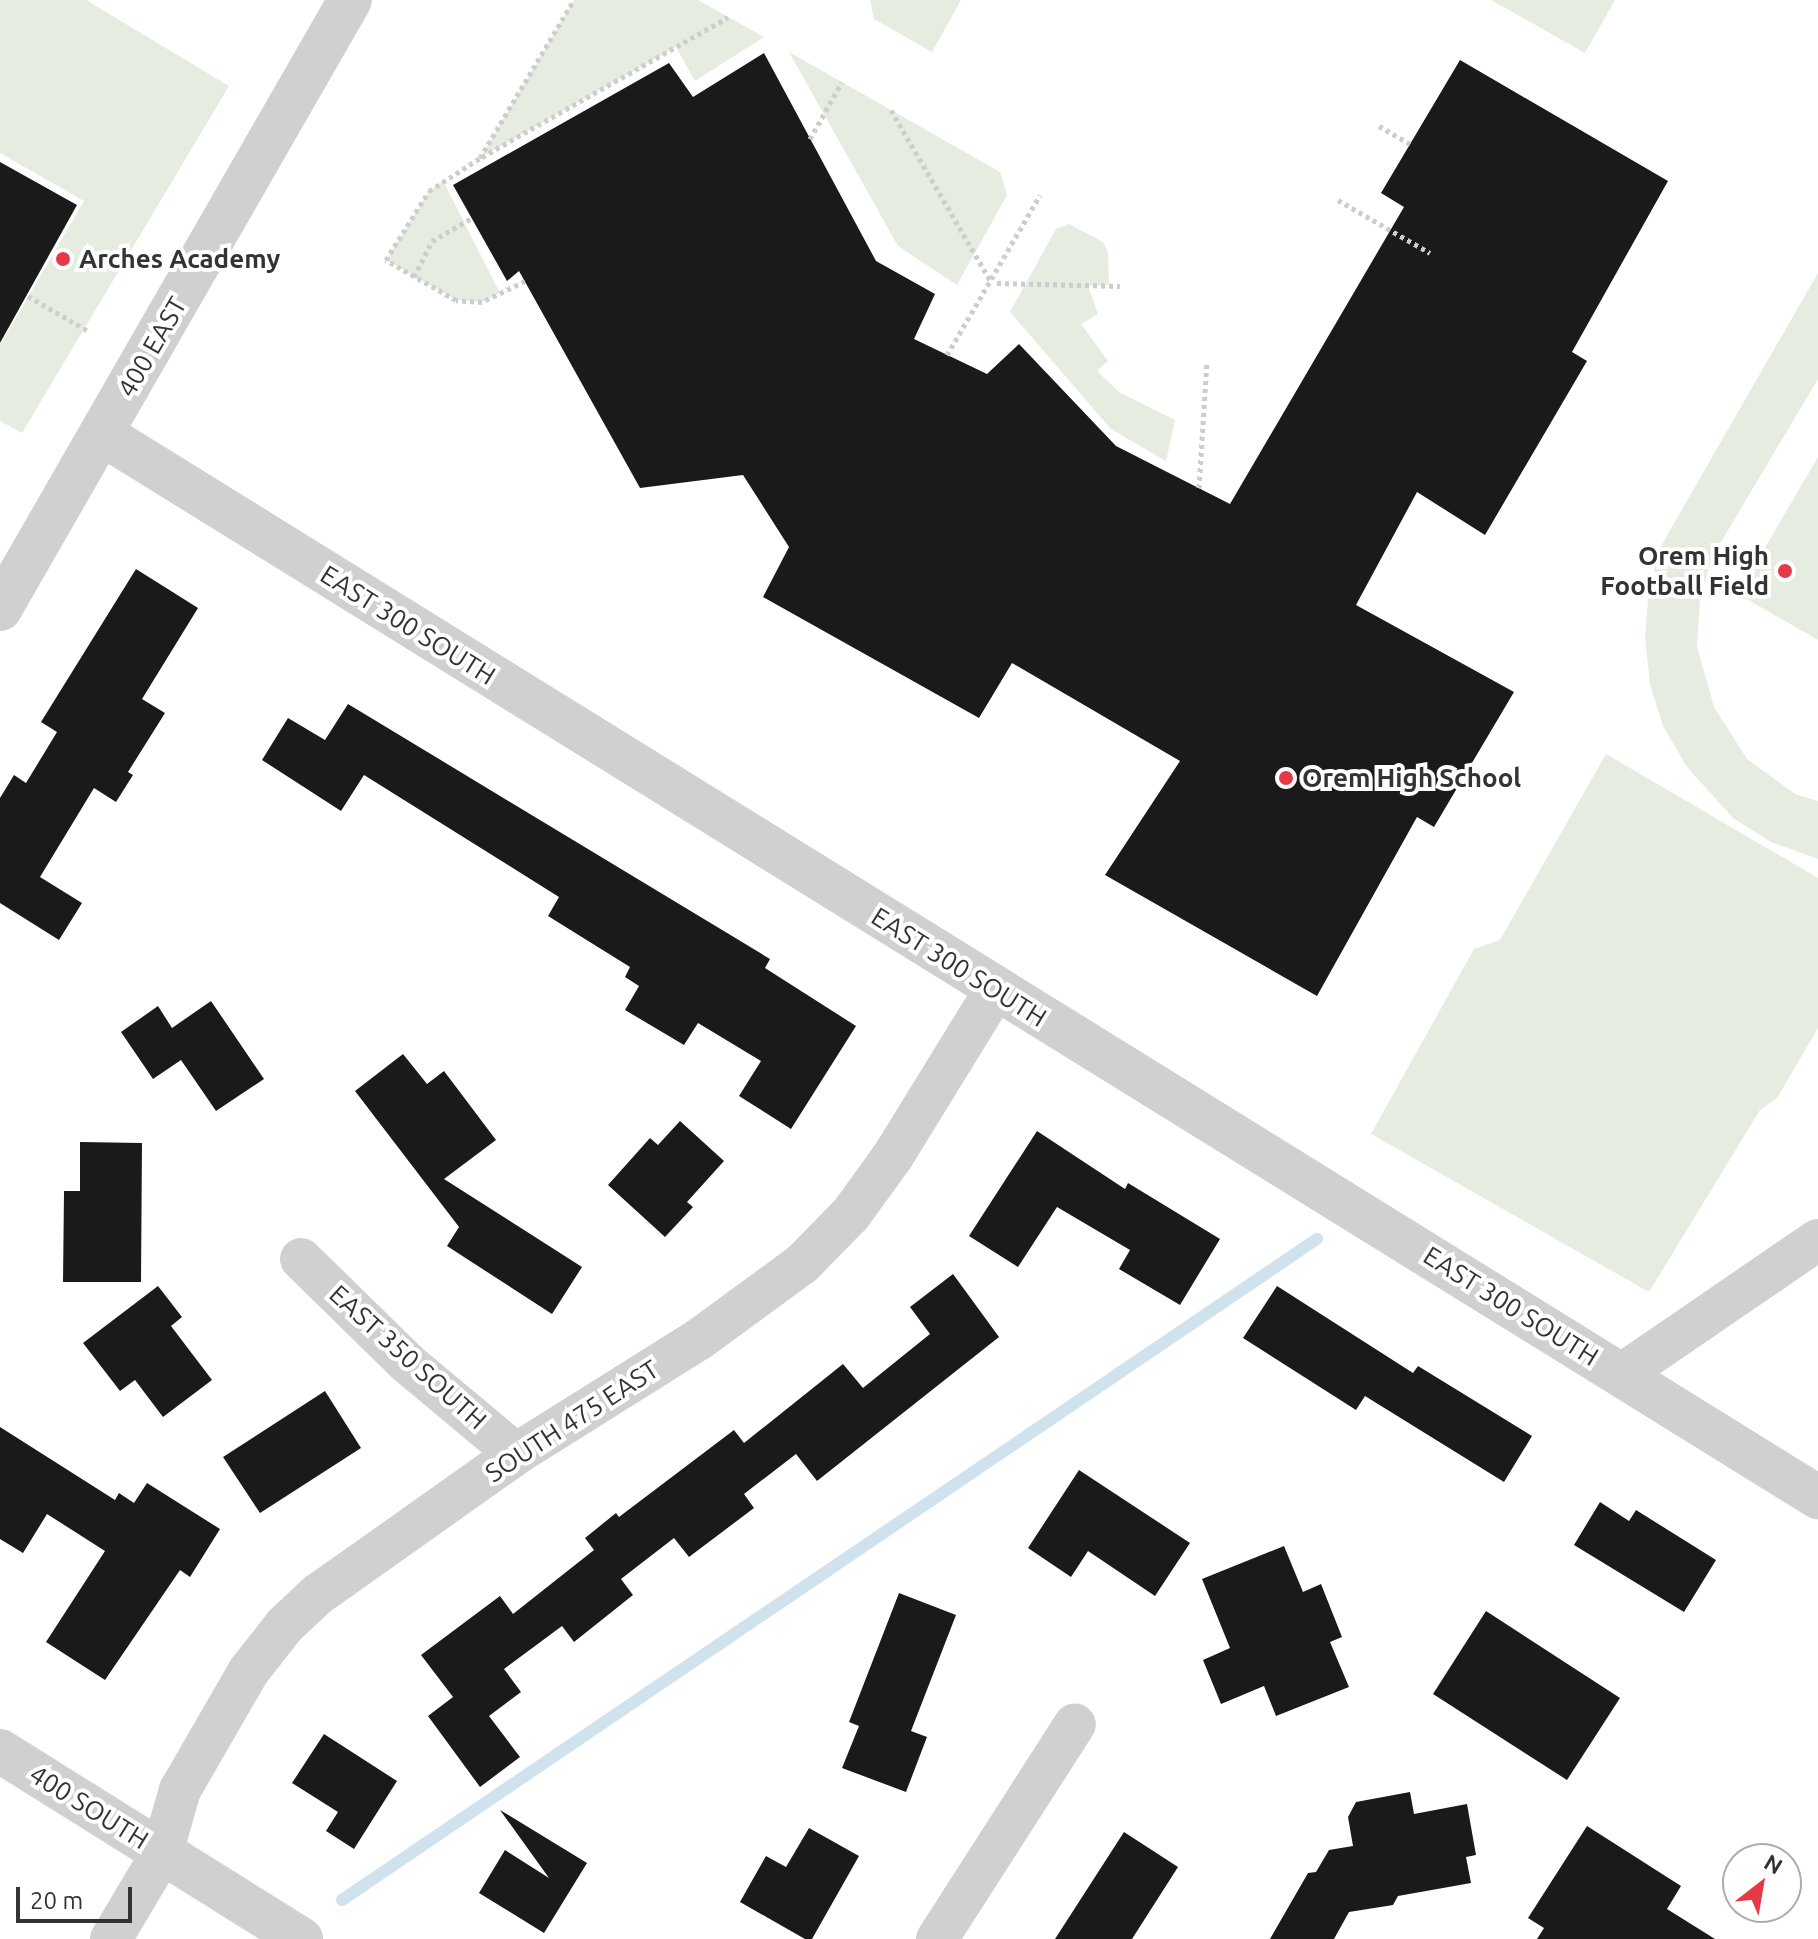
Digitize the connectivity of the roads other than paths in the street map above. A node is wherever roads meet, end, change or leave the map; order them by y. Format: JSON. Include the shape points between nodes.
{"nodes":[{"id":1,"x":350,"y":0,"type":"edge"},
{"id":2,"x":102,"y":434,"type":"junction"},
{"id":3,"x":0,"y":609,"type":"edge"},
{"id":4,"x":995,"y":990,"type":"junction"},
{"id":5,"x":1818,"y":1240,"type":"edge"},
{"id":6,"x":301,"y":1259,"type":"dead end"},
{"id":7,"x":1622,"y":1374,"type":"junction"},
{"id":8,"x":516,"y":1454,"type":"junction"},
{"id":9,"x":1818,"y":1497,"type":"edge"},
{"id":10,"x":1075,"y":1724,"type":"dead end"},
{"id":11,"x":0,"y":1751,"type":"edge"},
{"id":12,"x":162,"y":1853,"type":"junction"},
{"id":13,"x":111,"y":1939,"type":"edge"},
{"id":14,"x":301,"y":1939,"type":"edge"},
{"id":15,"x":937,"y":1939,"type":"edge"}],
"edges":[{"from":1,"to":2,"type":"street","name":"400 EAST"},
{"from":2,"to":3,"type":"street","name":"400 EAST"},
{"from":2,"to":4,"type":"street","name":"EAST 300 SOUTH"},
{"from":4,"to":7,"type":"street","name":"EAST 300 SOUTH"},
{"from":4,"to":8,"type":"street","name":"SOUTH 475 EAST","via":[[893,1156],[851,1214],[802,1264],[698,1340]]},
{"from":5,"to":7,"type":"street"},
{"from":6,"to":8,"type":"street","name":"EAST 350 SOUTH","via":[[406,1362]]},
{"from":7,"to":9,"type":"street","name":"EAST 300 SOUTH"},
{"from":8,"to":12,"type":"street","name":"SOUTH 475 EAST","via":[[317,1595],[285,1625],[248,1672],[180,1790]]},
{"from":10,"to":15,"type":"street"},
{"from":11,"to":12,"type":"street","name":"400 SOUTH"},
{"from":12,"to":13,"type":"street","name":"SOUTH 475 EAST"},
{"from":12,"to":14,"type":"street","name":"400 SOUTH"}]}
